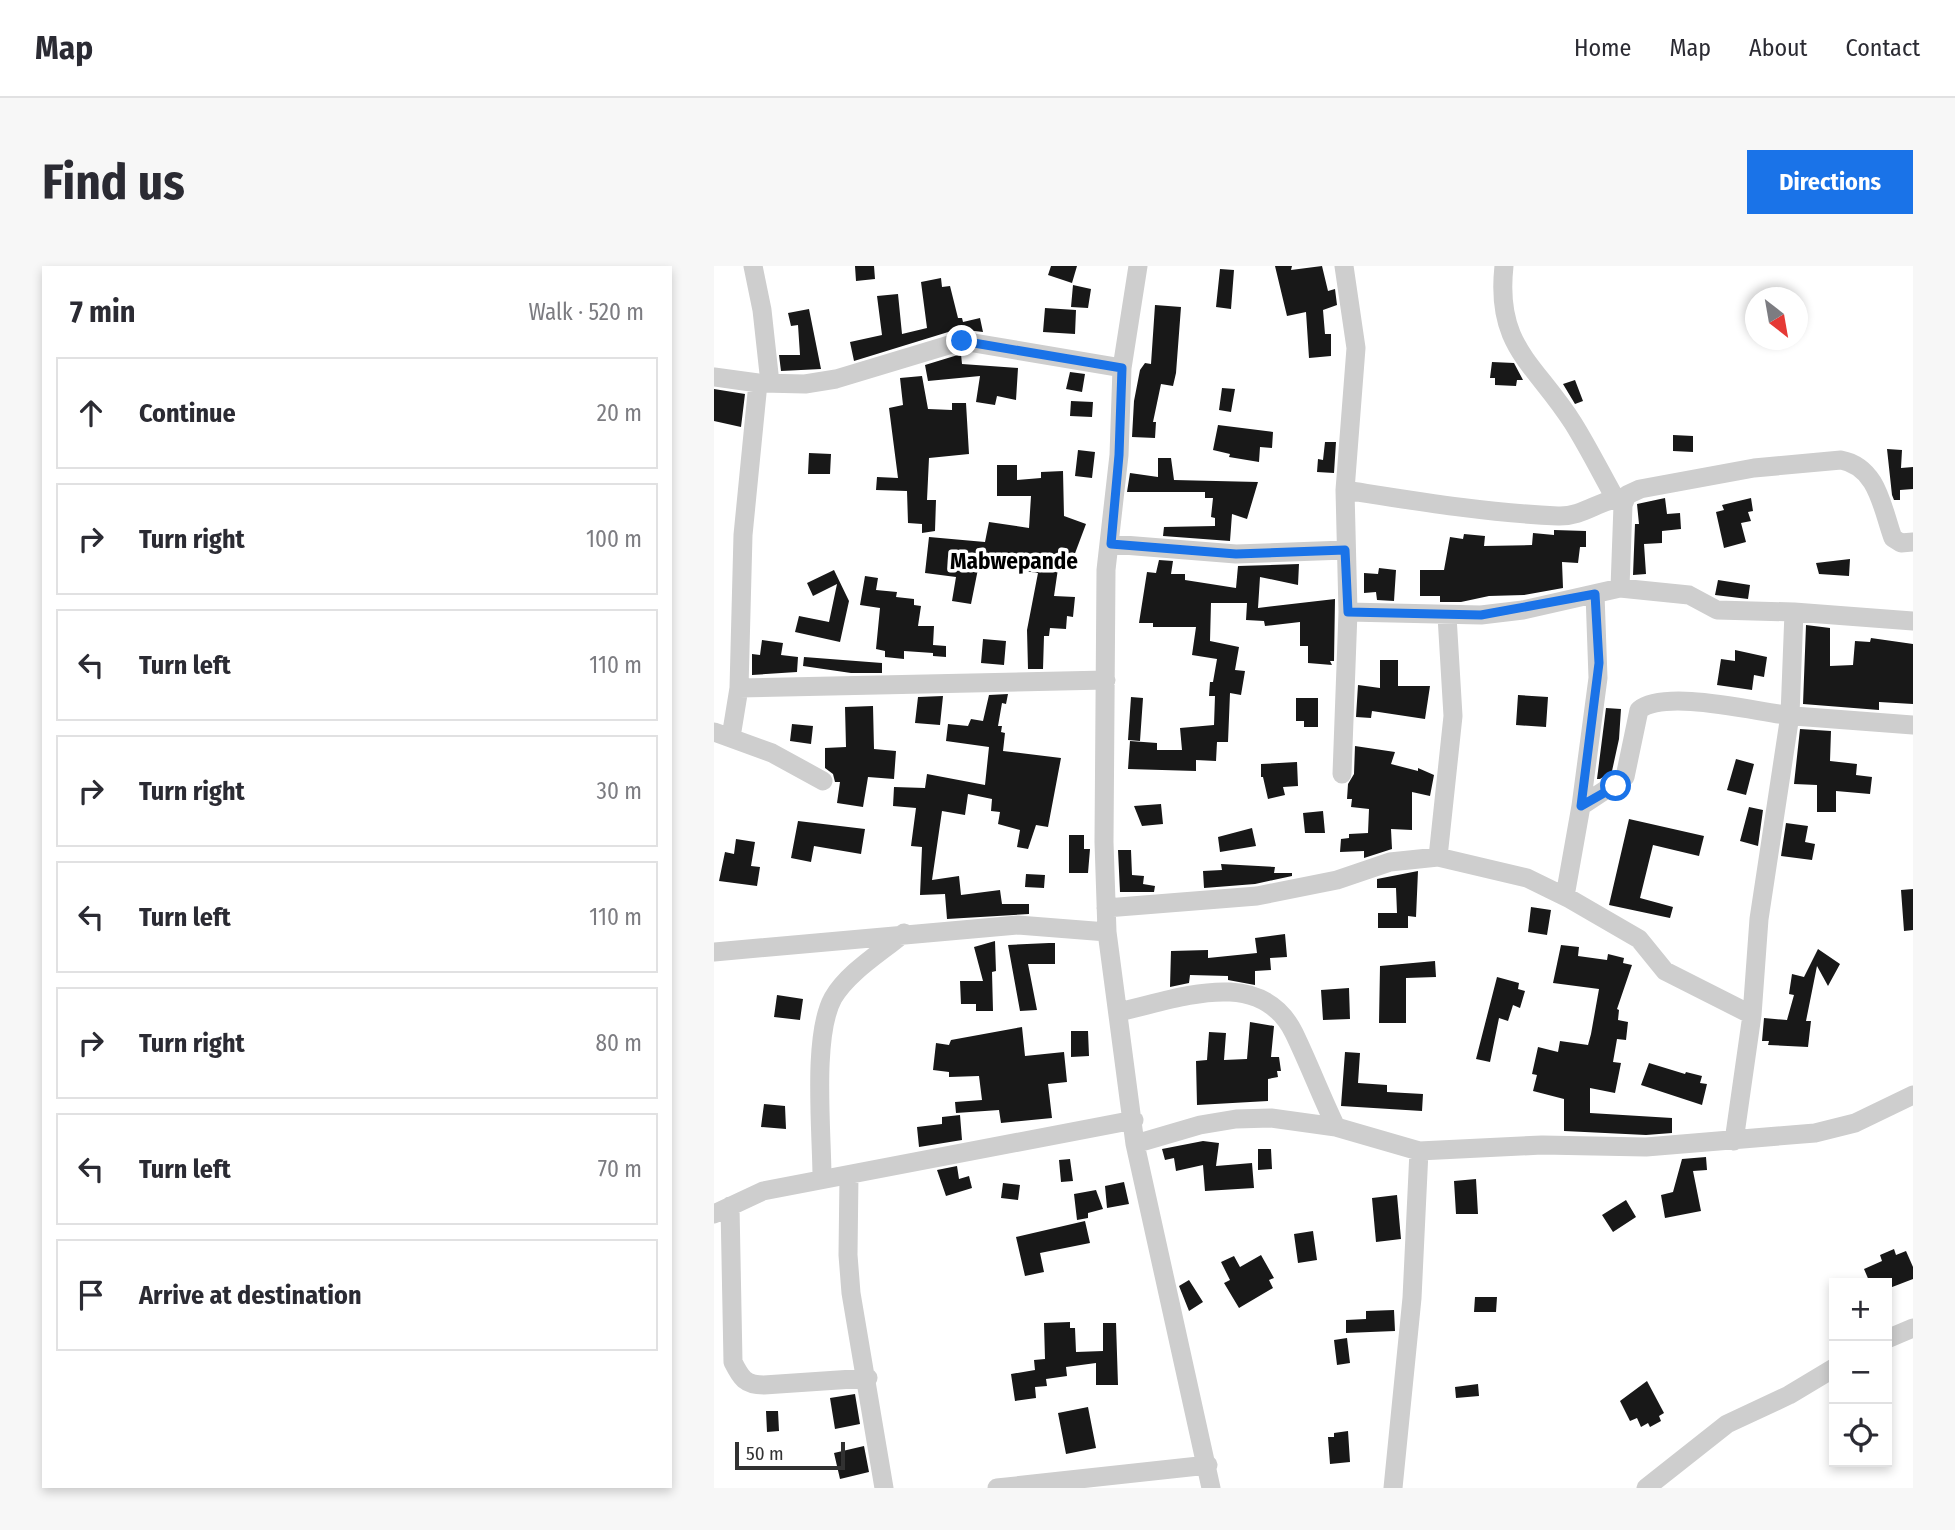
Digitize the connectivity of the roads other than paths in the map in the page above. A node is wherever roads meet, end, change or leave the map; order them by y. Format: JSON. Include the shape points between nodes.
{"nodes":[{"id":1,"x":753,"y":266,"type":"edge"},
{"id":2,"x":1138,"y":266,"type":"edge"},
{"id":3,"x":1345,"y":266,"type":"edge"},
{"id":4,"x":1504,"y":266,"type":"edge"},
{"id":5,"x":1122,"y":368,"type":"junction"},
{"id":6,"x":714,"y":377,"type":"edge"},
{"id":7,"x":764,"y":383,"type":"junction"},
{"id":8,"x":1345,"y":490,"type":"junction"},
{"id":9,"x":1619,"y":499,"type":"junction"},
{"id":10,"x":1913,"y":542,"type":"edge"},
{"id":11,"x":1111,"y":544,"type":"junction"},
{"id":12,"x":1345,"y":550,"type":"junction"},
{"id":13,"x":1620,"y":587,"type":"junction"},
{"id":14,"x":1595,"y":594,"type":"junction"},
{"id":15,"x":1348,"y":612,"type":"junction"},
{"id":16,"x":1794,"y":612,"type":"junction"},
{"id":17,"x":1447,"y":615,"type":"junction"},
{"id":18,"x":1913,"y":621,"type":"edge"},
{"id":19,"x":1106,"y":680,"type":"junction"},
{"id":20,"x":738,"y":688,"type":"junction"},
{"id":21,"x":1790,"y":715,"type":"junction"},
{"id":22,"x":1913,"y":725,"type":"edge"},
{"id":23,"x":722,"y":734,"type":"edge"},
{"id":24,"x":1342,"y":774,"type":"dead end"},
{"id":25,"x":823,"y":781,"type":"dead end"},
{"id":26,"x":1581,"y":806,"type":"junction"},
{"id":27,"x":1438,"y":857,"type":"junction"},
{"id":28,"x":1565,"y":896,"type":"junction"},
{"id":29,"x":1106,"y":908,"type":"junction"},
{"id":30,"x":905,"y":932,"type":"junction"},
{"id":31,"x":1107,"y":932,"type":"junction"},
{"id":32,"x":714,"y":952,"type":"edge"},
{"id":33,"x":1118,"y":1012,"type":"junction"},
{"id":34,"x":1752,"y":1015,"type":"junction"},
{"id":35,"x":1913,"y":1095,"type":"edge"},
{"id":36,"x":1134,"y":1120,"type":"junction"},
{"id":37,"x":1336,"y":1127,"type":"junction"},
{"id":38,"x":1734,"y":1141,"type":"junction"},
{"id":39,"x":1135,"y":1144,"type":"junction"},
{"id":40,"x":1419,"y":1152,"type":"junction"},
{"id":41,"x":849,"y":1175,"type":"junction"},
{"id":42,"x":822,"y":1178,"type":"junction"},
{"id":43,"x":722,"y":1210,"type":"edge"},
{"id":44,"x":1913,"y":1328,"type":"edge"},
{"id":45,"x":1892,"y":1337,"type":"edge"},
{"id":46,"x":1829,"y":1371,"type":"edge"},
{"id":47,"x":868,"y":1378,"type":"junction"},
{"id":48,"x":1208,"y":1465,"type":"junction"},
{"id":49,"x":884,"y":1488,"type":"edge"},
{"id":50,"x":997,"y":1488,"type":"edge"},
{"id":51,"x":1211,"y":1488,"type":"edge"},
{"id":52,"x":1393,"y":1488,"type":"edge"},
{"id":53,"x":1646,"y":1488,"type":"edge"}],
"edges":[{"from":1,"to":7,"type":"street","via":[[762,310]]},
{"from":2,"to":5,"type":"street"},
{"from":3,"to":8,"type":"street","via":[[1356,348]]},
{"from":4,"to":9,"type":"street","via":[[1502,288],[1511,339],[1572,422]]},
{"from":5,"to":7,"type":"street","via":[[962,341],[836,379]]},
{"from":5,"to":11,"type":"street"},
{"from":6,"to":7,"type":"street"},
{"from":7,"to":20,"type":"street","via":[[743,535]]},
{"from":8,"to":9,"type":"street","via":[[1560,516],[1582,514]]},
{"from":8,"to":12,"type":"street"},
{"from":9,"to":10,"type":"street","via":[[1640,489],[1754,468],[1846,461],[1870,475],[1893,538]]},
{"from":9,"to":13,"type":"street"},
{"from":11,"to":12,"type":"street","via":[[1236,554]]},
{"from":11,"to":19,"type":"street"},
{"from":12,"to":15,"type":"street"},
{"from":13,"to":14,"type":"street"},
{"from":13,"to":16,"type":"street","via":[[1689,595],[1717,610]]},
{"from":14,"to":17,"type":"street","via":[[1523,610]]},
{"from":14,"to":26,"type":"street","via":[[1599,663]]},
{"from":15,"to":17,"type":"street"},
{"from":15,"to":24,"type":"street"},
{"from":16,"to":18,"type":"street"},
{"from":16,"to":21,"type":"street"},
{"from":17,"to":27,"type":"street","via":[[1453,716]]},
{"from":19,"to":20,"type":"street"},
{"from":19,"to":29,"type":"street"},
{"from":20,"to":23,"type":"street"},
{"from":21,"to":22,"type":"street"},
{"from":21,"to":26,"type":"street","via":[[1690,702],[1644,706],[1635,724],[1625,777]]},
{"from":21,"to":34,"type":"street","via":[[1759,919]]},
{"from":23,"to":25,"type":"street","via":[[772,753]]},
{"from":26,"to":28,"type":"street"},
{"from":27,"to":28,"type":"street","via":[[1527,878]]},
{"from":27,"to":29,"type":"street","via":[[1401,860],[1329,882],[1257,896]]},
{"from":28,"to":34,"type":"street","via":[[1639,939],[1665,971]]},
{"from":29,"to":31,"type":"street"},
{"from":30,"to":31,"type":"street","via":[[1018,925]]},
{"from":30,"to":32,"type":"street"},
{"from":30,"to":42,"type":"street","via":[[851,977],[834,997],[824,1020]]},
{"from":31,"to":33,"type":"street"},
{"from":33,"to":36,"type":"street"},
{"from":33,"to":37,"type":"street","via":[[1222,990],[1253,993],[1275,1006],[1293,1031]]},
{"from":34,"to":38,"type":"street"},
{"from":35,"to":38,"type":"street","via":[[1835,1129]]},
{"from":36,"to":39,"type":"street"},
{"from":36,"to":41,"type":"street"},
{"from":37,"to":39,"type":"street","via":[[1271,1118],[1236,1119]]},
{"from":37,"to":40,"type":"street"},
{"from":38,"to":40,"type":"street"},
{"from":39,"to":48,"type":"street"},
{"from":40,"to":52,"type":"street","via":[[1412,1298]]},
{"from":41,"to":42,"type":"street"},
{"from":41,"to":47,"type":"street","via":[[851,1293]]},
{"from":42,"to":43,"type":"street","via":[[763,1191]]},
{"from":43,"to":47,"type":"street","via":[[733,1362],[741,1379],[764,1385]]},
{"from":44,"to":45,"type":"street"},
{"from":46,"to":53,"type":"street","via":[[1727,1424]]},
{"from":47,"to":49,"type":"street"},
{"from":48,"to":50,"type":"street"},
{"from":48,"to":51,"type":"street"}]}
